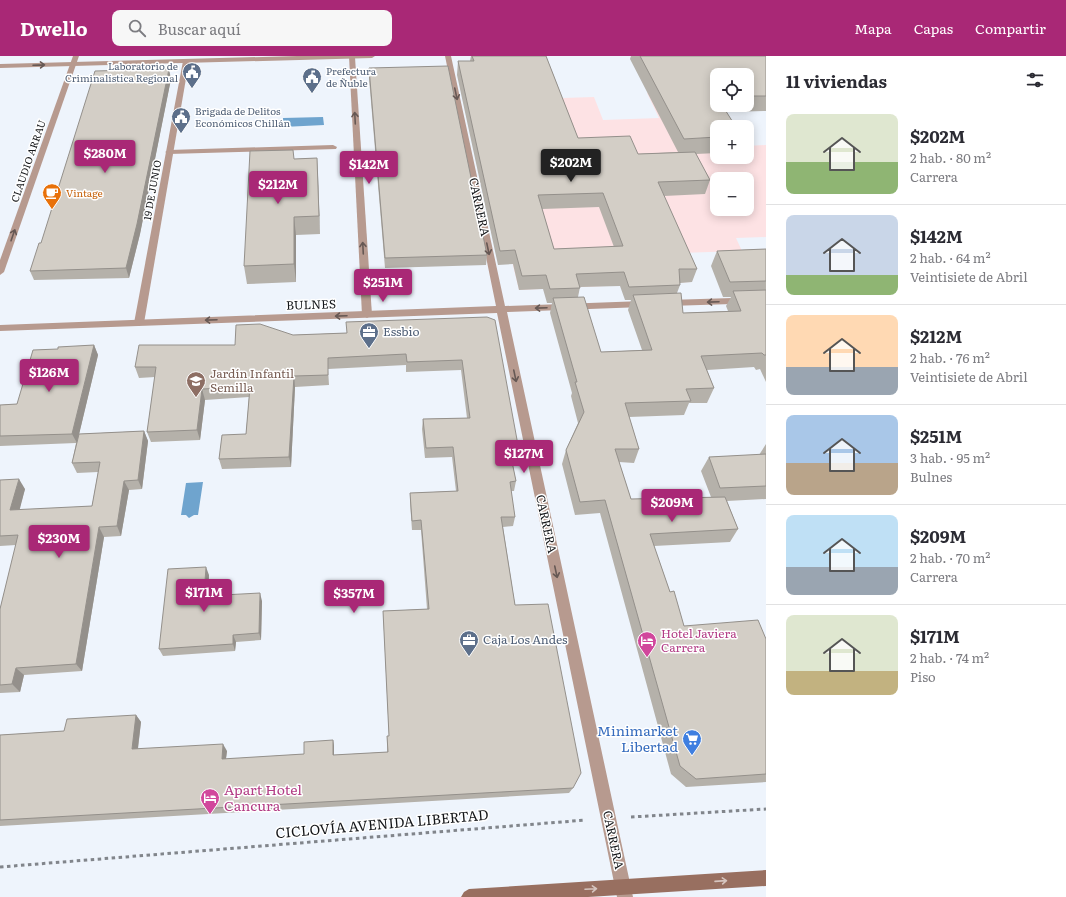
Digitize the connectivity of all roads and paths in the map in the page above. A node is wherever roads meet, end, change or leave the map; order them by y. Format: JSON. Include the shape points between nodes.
{"nodes":[{"id":1,"x":352,"y":56,"type":"edge"},
{"id":2,"x":372,"y":56,"type":"edge"},
{"id":3,"x":448,"y":56,"type":"edge"},
{"id":4,"x":274,"y":57,"type":"edge"},
{"id":5,"x":74,"y":60,"type":"edge"},
{"id":6,"x":186,"y":61,"type":"junction"},
{"id":7,"x":0,"y":66,"type":"edge"},
{"id":8,"x":332,"y":147,"type":"dead end"},
{"id":9,"x":169,"y":152,"type":"junction"},
{"id":10,"x":0,"y":272,"type":"edge"},
{"id":11,"x":766,"y":300,"type":"edge"},
{"id":12,"x":501,"y":310,"type":"junction"},
{"id":13,"x":366,"y":315,"type":"junction"},
{"id":14,"x":139,"y":323,"type":"junction"},
{"id":15,"x":0,"y":328,"type":"edge"},
{"id":16,"x":766,"y":809,"type":"edge"},
{"id":17,"x":609,"y":819,"type":"junction"},
{"id":18,"x":0,"y":867,"type":"edge"},
{"id":19,"x":766,"y":878,"type":"edge"},
{"id":20,"x":624,"y":892,"type":"edge"},
{"id":21,"x":469,"y":897,"type":"edge"}],
"edges":[{"from":1,"to":2,"type":"street"},
{"from":1,"to":4,"type":"street"},
{"from":13,"to":1,"type":"street","one_way":true},
{"from":3,"to":12,"type":"street","name":"CARRERA","one_way":true},
{"from":4,"to":6,"type":"street"},
{"from":5,"to":6,"type":"street"},
{"from":7,"to":5,"type":"street","one_way":true},
{"from":10,"to":5,"type":"street","name":"CLAUDIO ARRAU","one_way":true},
{"from":6,"to":9,"type":"street","name":"19 DE JUNIO"},
{"from":8,"to":9,"type":"street"},
{"from":9,"to":14,"type":"street","name":"19 DE JUNIO"},
{"from":11,"to":12,"type":"street","name":"BULNES","one_way":true},
{"from":12,"to":13,"type":"street","name":"BULNES"},
{"from":12,"to":17,"type":"street","name":"CARRERA","one_way":true},
{"from":13,"to":14,"type":"street","name":"BULNES","one_way":true},
{"from":14,"to":15,"type":"street","name":"BULNES"},
{"from":16,"to":17,"type":"path","name":"CICLOVÍA AVENIDA LIBERTAD"},
{"from":17,"to":18,"type":"path","name":"CICLOVÍA AVENIDA LIBERTAD","via":[[492,826]]},
{"from":17,"to":20,"type":"street","name":"CARRERA"},
{"from":20,"to":19,"type":"main road","one_way":true},
{"from":21,"to":20,"type":"main road","one_way":true}]}
